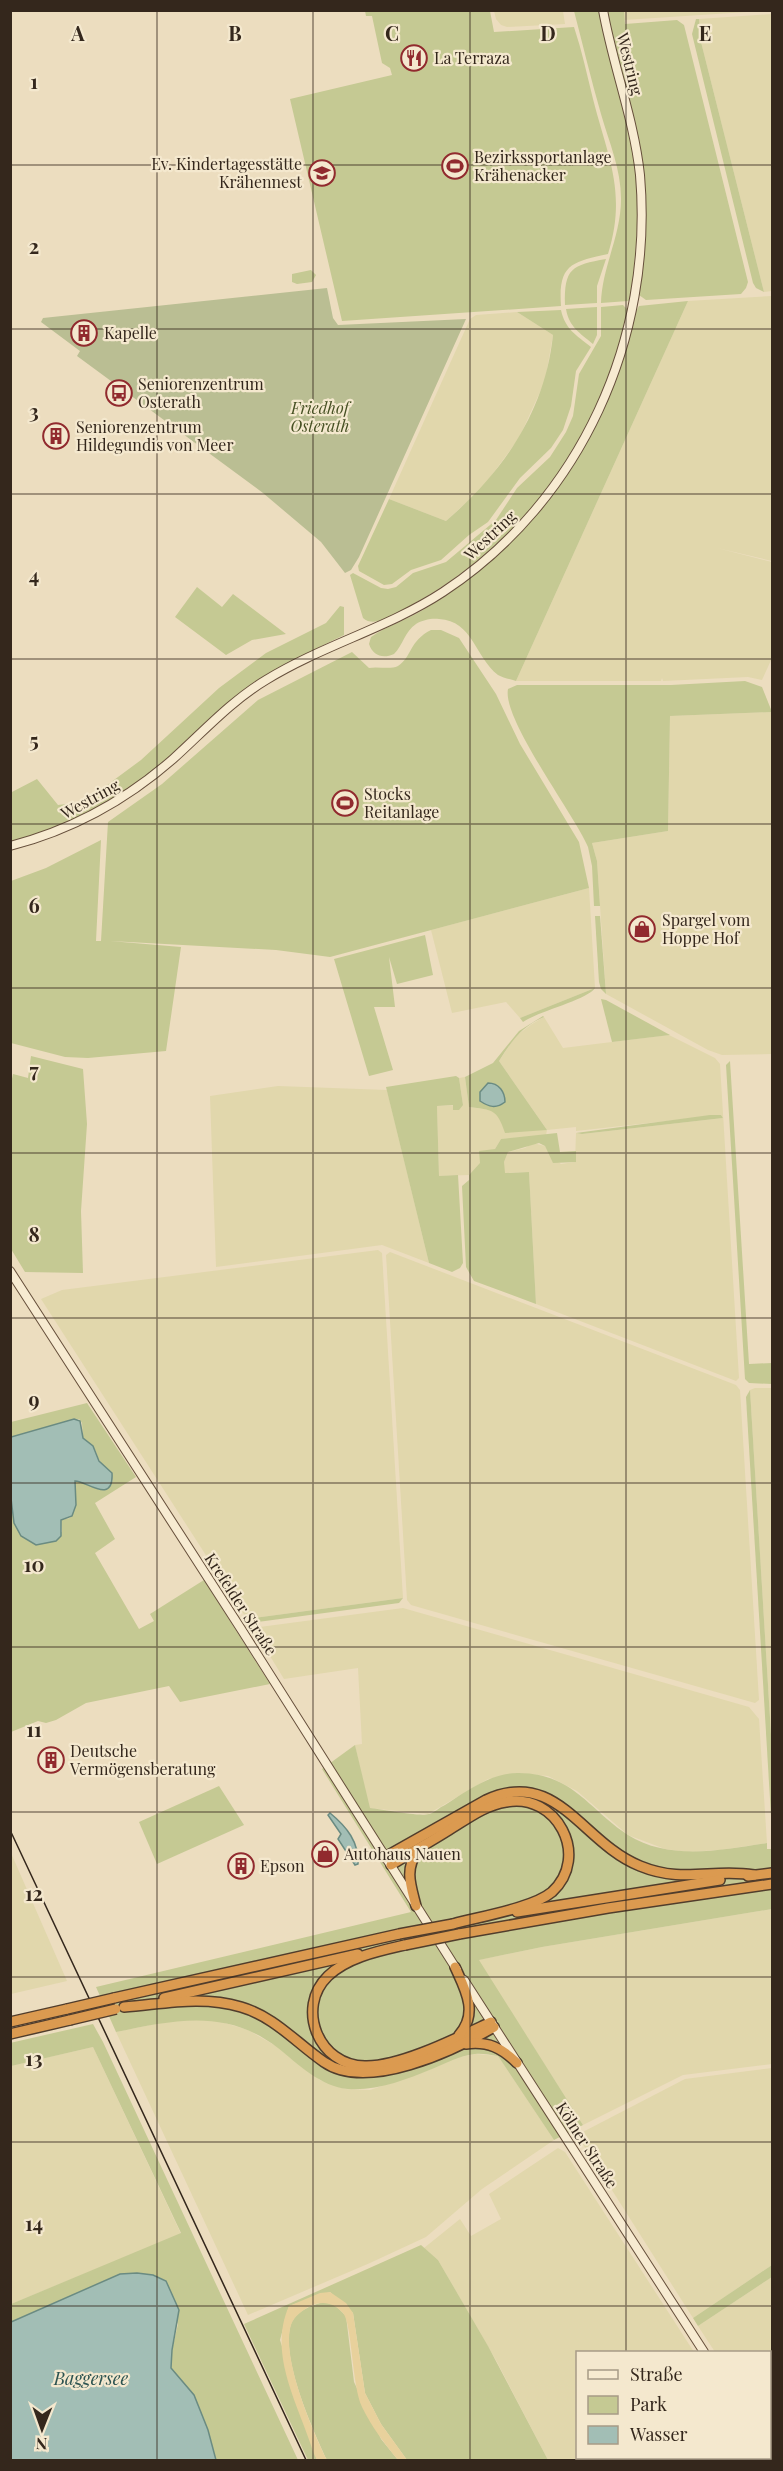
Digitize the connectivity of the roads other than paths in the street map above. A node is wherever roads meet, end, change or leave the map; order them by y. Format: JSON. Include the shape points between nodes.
{"nodes":[{"id":1,"x":603,"y":10,"type":"edge"},
{"id":2,"x":10,"y":846,"type":"edge"},
{"id":3,"x":10,"y":1271,"type":"edge"},
{"id":4,"x":424,"y":1845,"type":"junction"},
{"id":5,"x":388,"y":1861,"type":"junction"},
{"id":6,"x":772,"y":1873,"type":"edge"},
{"id":7,"x":754,"y":1875,"type":"junction"},
{"id":8,"x":772,"y":1884,"type":"edge"},
{"id":9,"x":416,"y":1906,"type":"junction"},
{"id":10,"x":453,"y":1924,"type":"junction"},
{"id":11,"x":405,"y":1945,"type":"junction"},
{"id":12,"x":446,"y":1953,"type":"joint"},
{"id":13,"x":455,"y":1967,"type":"junction"},
{"id":14,"x":120,"y":2008,"type":"junction"},
{"id":15,"x":10,"y":2022,"type":"edge"},
{"id":16,"x":492,"y":2024,"type":"junction"},
{"id":17,"x":10,"y":2034,"type":"edge"},
{"id":18,"x":452,"y":2044,"type":"junction"},
{"id":19,"x":517,"y":2063,"type":"junction"},
{"id":20,"x":703,"y":2351,"type":"edge"}],
"edges":[{"from":1,"to":2,"type":"main road","name":"Westring","via":[[636,152],[642,224],[640,260],[629,328],[608,393],[585,440],[550,492],[502,545],[444,591],[404,615],[297,662],[264,681],[140,786],[105,809],[70,826]]},
{"from":3,"to":5,"type":"main road","name":"Krefelder Straße"},
{"from":4,"to":5,"type":"highway"},
{"from":4,"to":9,"type":"highway","via":[[409,1869]]},
{"from":4,"to":10,"type":"highway","via":[[484,1809],[509,1801],[539,1805],[555,1817],[565,1833],[567,1868],[548,1895]]},
{"from":5,"to":7,"type":"highway","via":[[486,1800],[522,1792],[557,1803],[609,1849],[643,1867],[681,1876]]},
{"from":5,"to":9,"type":"main road","name":"Krefelder Straße"},
{"from":6,"to":7,"type":"highway"},
{"from":7,"to":10,"type":"highway"},
{"from":8,"to":11,"type":"highway","bridge":true,"via":[[608,1908]]},
{"from":9,"to":12,"type":"main road","name":"Krefelder Straße"},
{"from":10,"to":15,"type":"highway","bridge":true},
{"from":11,"to":14,"type":"highway"},
{"from":11,"to":18,"type":"highway","via":[[354,1960],[327,1978],[313,2006],[317,2035],[335,2057],[364,2066]]},
{"from":12,"to":13,"type":"main road","name":"Kölner Straße"},
{"from":13,"to":16,"type":"main road","name":"Kölner Straße"},
{"from":13,"to":18,"type":"highway","via":[[470,2012],[466,2026]]},
{"from":14,"to":17,"type":"highway","bridge":true},
{"from":14,"to":18,"type":"highway","via":[[192,1999],[241,2007],[278,2024],[325,2063],[356,2074],[385,2071]]},
{"from":16,"to":18,"type":"highway"},
{"from":16,"to":19,"type":"main road","name":"Kölner Straße"},
{"from":18,"to":19,"type":"highway","via":[[492,2045]]},
{"from":19,"to":20,"type":"main road","name":"Kölner Straße"}]}
